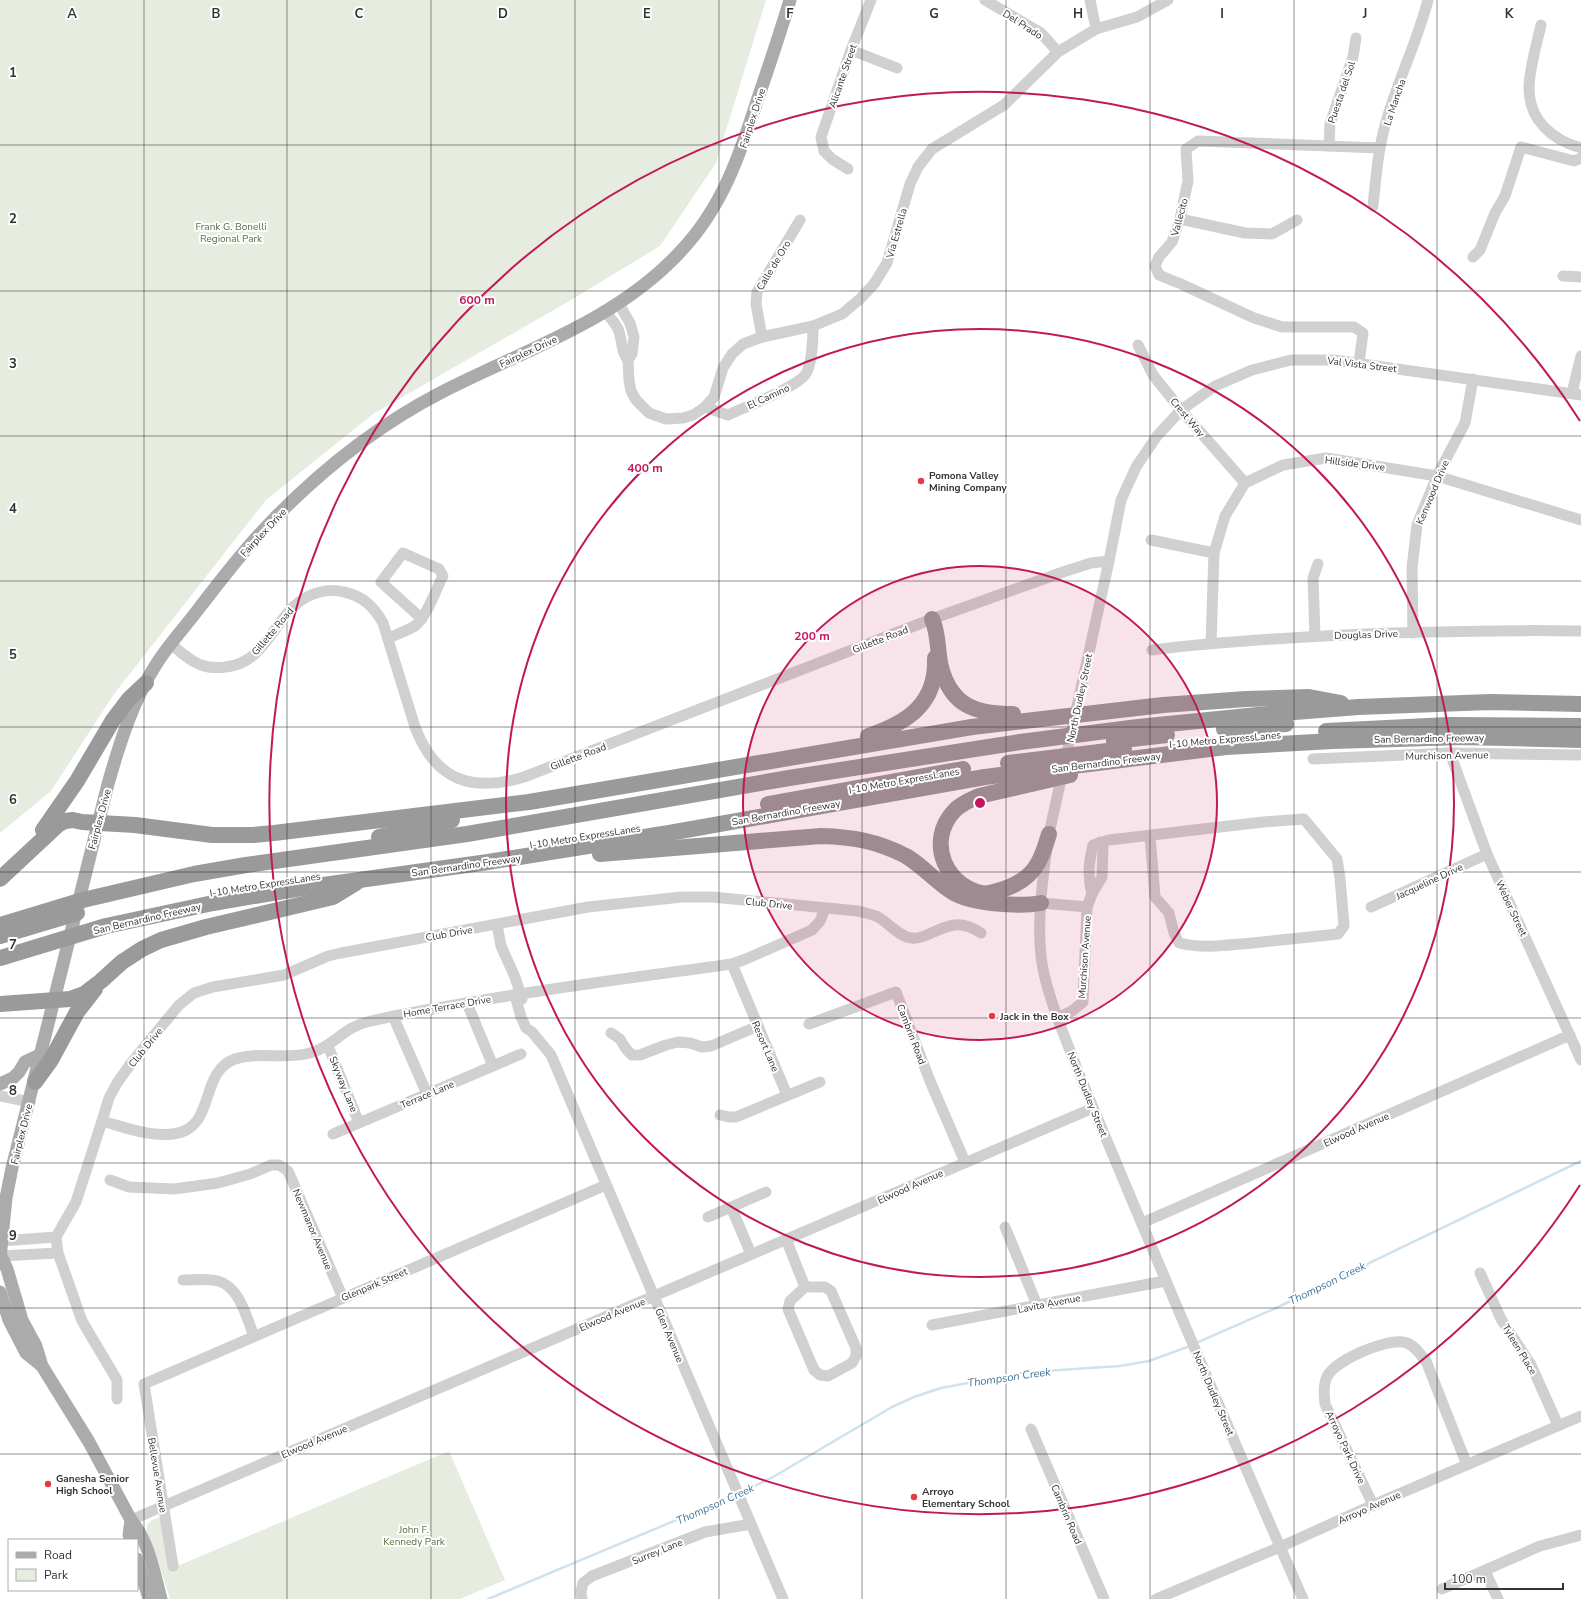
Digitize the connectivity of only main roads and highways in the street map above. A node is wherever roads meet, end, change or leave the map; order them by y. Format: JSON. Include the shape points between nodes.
{"nodes":[{"id":1,"x":790,"y":0,"type":"edge"},
{"id":2,"x":146,"y":683,"type":"junction"},
{"id":3,"x":1581,"y":704,"type":"edge"},
{"id":4,"x":1358,"y":707,"type":"junction"},
{"id":5,"x":1093,"y":713,"type":"junction"},
{"id":6,"x":1581,"y":715,"type":"edge"},
{"id":7,"x":1581,"y":726,"type":"edge"},
{"id":8,"x":1581,"y":740,"type":"edge"},
{"id":9,"x":800,"y":757,"type":"junction"},
{"id":10,"x":1138,"y":758,"type":"junction"},
{"id":11,"x":789,"y":778,"type":"junction"},
{"id":12,"x":529,"y":802,"type":"junction"},
{"id":13,"x":98,"y":823,"type":"junction"},
{"id":14,"x":1049,"y":834,"type":"road end"},
{"id":15,"x":392,"y":844,"type":"junction"},
{"id":16,"x":274,"y":861,"type":"junction"},
{"id":17,"x":488,"y":862,"type":"junction"},
{"id":18,"x":18,"y":863,"type":"junction"},
{"id":19,"x":0,"y":879,"type":"edge"},
{"id":20,"x":363,"y":879,"type":"junction"},
{"id":21,"x":985,"y":894,"type":"junction"},
{"id":22,"x":0,"y":924,"type":"edge"},
{"id":23,"x":0,"y":936,"type":"edge"},
{"id":24,"x":0,"y":946,"type":"edge"},
{"id":25,"x":0,"y":958,"type":"edge"},
{"id":26,"x":101,"y":981,"type":"junction"},
{"id":27,"x":55,"y":999,"type":"junction"},
{"id":28,"x":0,"y":1004,"type":"edge"},
{"id":29,"x":42,"y":1054,"type":"junction"},
{"id":30,"x":35,"y":1082,"type":"junction"},
{"id":31,"x":0,"y":1084,"type":"edge"},
{"id":32,"x":0,"y":1257,"type":"edge"},
{"id":33,"x":0,"y":1292,"type":"edge"},
{"id":34,"x":42,"y":1366,"type":"junction"},
{"id":35,"x":131,"y":1520,"type":"junction"},
{"id":36,"x":131,"y":1539,"type":"edge"},
{"id":37,"x":138,"y":1563,"type":"edge"},
{"id":38,"x":149,"y":1599,"type":"edge"},
{"id":39,"x":161,"y":1599,"type":"edge"}],
"edges":[{"from":1,"to":2,"type":"main road","name":"Fairplex Drive","via":[[735,167],[704,223],[681,252],[655,277],[619,304],[579,327],[440,393],[348,452],[268,524],[171,644]]},
{"from":2,"to":13,"type":"main road","name":"Fairplex Drive","via":[[120,741]]},
{"from":2,"to":18,"type":"highway","via":[[129,699],[113,720],[78,781]]},
{"from":3,"to":4,"type":"highway","via":[[1490,702]]},
{"from":4,"to":5,"type":"highway","via":[[1309,697],[1171,705]]},
{"from":4,"to":11,"type":"highway","via":[[1138,727],[1020,742]]},
{"from":5,"to":9,"type":"highway","via":[[972,727]]},
{"from":5,"to":9,"type":"highway","via":[[994,714],[970,708],[960,702],[946,681],[941,667],[936,627],[932,619],[936,669],[929,693],[914,713],[888,729]]},
{"from":6,"to":11,"type":"highway","name":"I-10 Metro ExpressLanes","via":[[1434,715],[1314,721],[1095,743],[817,785]]},
{"from":7,"to":24,"type":"highway","name":"I-10 Metro ExpressLanes","via":[[1448,725],[1349,729],[1176,743],[1008,763],[478,854],[226,890],[127,911]]},
{"from":8,"to":10,"type":"highway","name":"San Bernardino Freeway","via":[[1462,737],[1333,741],[1226,747]]},
{"from":9,"to":12,"type":"highway"},
{"from":10,"to":17,"type":"highway","name":"San Bernardino Freeway","via":[[985,777]]},
{"from":10,"to":21,"type":"highway","via":[[979,796],[964,802],[954,810],[942,834],[942,860],[956,880]]},
{"from":11,"to":15,"type":"highway"},
{"from":12,"to":13,"type":"highway","via":[[253,835],[212,834]]},
{"from":12,"to":16,"type":"highway"},
{"from":13,"to":18,"type":"highway","via":[[73,820],[59,824]]},
{"from":13,"to":27,"type":"main road","name":"Fairplex Drive"},
{"from":14,"to":21,"type":"highway","via":[[1038,863],[1031,873],[1005,889]]},
{"from":15,"to":16,"type":"highway"},
{"from":15,"to":23,"type":"highway","name":"I-10 Metro ExpressLanes","via":[[371,856],[221,879],[157,892]]},
{"from":16,"to":22,"type":"highway","via":[[144,885]]},
{"from":17,"to":20,"type":"highway","name":"San Bernardino Freeway"},
{"from":17,"to":21,"type":"highway","via":[[843,836],[876,843],[908,857],[953,893],[964,898],[1029,905],[1041,903],[1031,897]]},
{"from":18,"to":19,"type":"highway"},
{"from":20,"to":25,"type":"highway","name":"San Bernardino Freeway","via":[[172,911],[93,930]]},
{"from":20,"to":26,"type":"highway","via":[[333,897],[161,940],[122,962]]},
{"from":26,"to":27,"type":"highway","via":[[84,994],[70,999]]},
{"from":26,"to":30,"type":"highway","via":[[77,1012],[51,1060]]},
{"from":27,"to":28,"type":"highway"},
{"from":27,"to":29,"type":"main road","name":"Fairplex Drive"},
{"from":29,"to":30,"type":"main road","name":"Fairplex Drive"},
{"from":29,"to":31,"type":"main road","via":[[25,1062],[14,1078]]},
{"from":30,"to":32,"type":"main road","name":"Fairplex Drive","via":[[6,1198]]},
{"from":32,"to":34,"type":"main road","name":"Fairplex Drive","via":[[7,1269],[22,1320],[36,1346]]},
{"from":33,"to":34,"type":"main road","name":"Fairplex Drive","via":[[9,1320],[22,1346],[26,1353]]},
{"from":34,"to":35,"type":"main road","name":"Fairplex Drive","via":[[89,1442]]},
{"from":35,"to":36,"type":"main road","name":"Fairplex Drive"},
{"from":35,"to":39,"type":"main road","name":"Fairplex Drive","via":[[140,1531],[153,1566]]},
{"from":37,"to":38,"type":"main road"}]}
